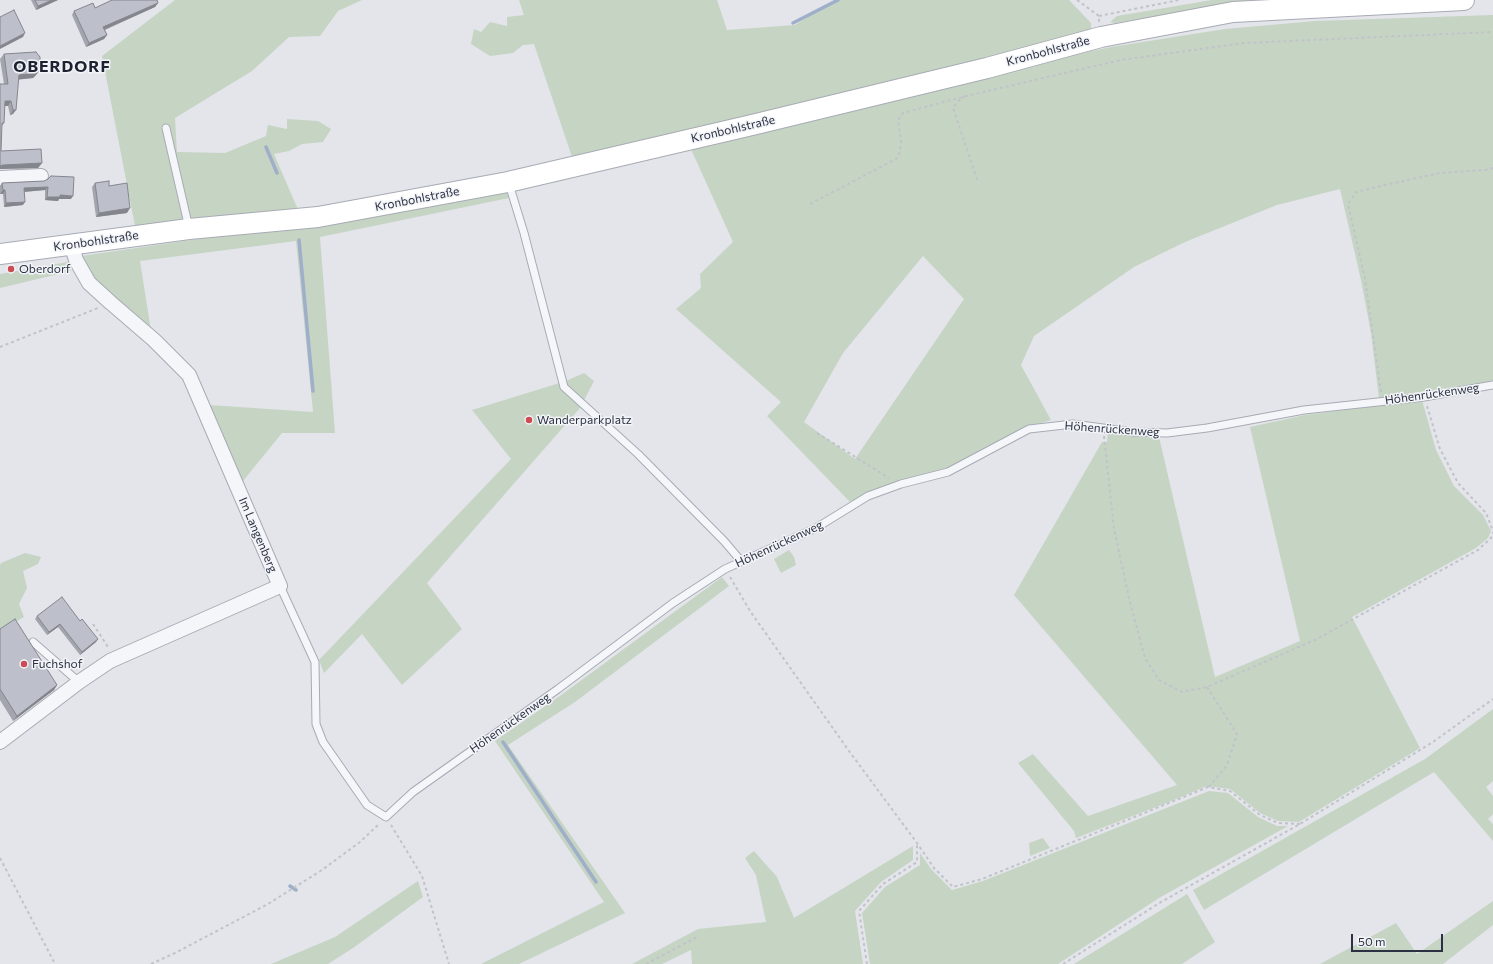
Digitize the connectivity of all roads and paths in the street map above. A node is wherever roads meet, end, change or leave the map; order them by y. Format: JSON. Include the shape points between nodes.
{"nodes":[{"id":1,"x":1077,"y":0,"type":"edge"},
{"id":2,"x":1179,"y":0,"type":"edge"},
{"id":3,"x":1464,"y":0,"type":"edge"},
{"id":4,"x":1493,"y":32,"type":"edge"},
{"id":5,"x":966,"y":96,"type":"junction"},
{"id":6,"x":166,"y":128,"type":"dead end"},
{"id":7,"x":1493,"y":168,"type":"edge"},
{"id":8,"x":40,"y":176,"type":"dead end"},
{"id":9,"x":0,"y":178,"type":"edge"},
{"id":10,"x":508,"y":182,"type":"junction"},
{"id":11,"x":978,"y":182,"type":"dead end"},
{"id":12,"x":810,"y":204,"type":"dead end"},
{"id":13,"x":189,"y":229,"type":"junction"},
{"id":14,"x":71,"y":244,"type":"junction"},
{"id":15,"x":0,"y":254,"type":"edge"},
{"id":16,"x":111,"y":303,"type":"junction"},
{"id":17,"x":0,"y":347,"type":"edge"},
{"id":18,"x":1493,"y":385,"type":"edge"},
{"id":19,"x":1424,"y":397,"type":"junction"},
{"id":20,"x":1382,"y":401,"type":"junction"},
{"id":21,"x":1103,"y":427,"type":"junction"},
{"id":22,"x":817,"y":433,"type":"dead end"},
{"id":23,"x":900,"y":484,"type":"junction"},
{"id":24,"x":1493,"y":531,"type":"edge"},
{"id":25,"x":1492,"y":538,"type":"edge"},
{"id":26,"x":741,"y":561,"type":"junction"},
{"id":27,"x":726,"y":569,"type":"junction"},
{"id":28,"x":280,"y":586,"type":"junction"},
{"id":29,"x":92,"y":624,"type":"dead end"},
{"id":30,"x":33,"y":642,"type":"dead end"},
{"id":31,"x":115,"y":658,"type":"junction"},
{"id":32,"x":79,"y":682,"type":"junction"},
{"id":33,"x":1207,"y":687,"type":"junction"},
{"id":34,"x":1493,"y":699,"type":"edge"},
{"id":35,"x":0,"y":742,"type":"edge"},
{"id":36,"x":1208,"y":787,"type":"junction"},
{"id":37,"x":386,"y":818,"type":"junction"},
{"id":38,"x":1300,"y":824,"type":"junction"},
{"id":39,"x":917,"y":843,"type":"junction"},
{"id":40,"x":0,"y":858,"type":"edge"},
{"id":41,"x":699,"y":936,"type":"dead end"},
{"id":42,"x":55,"y":964,"type":"edge"},
{"id":43,"x":150,"y":964,"type":"edge"},
{"id":44,"x":449,"y":964,"type":"edge"},
{"id":45,"x":646,"y":964,"type":"edge"},
{"id":46,"x":867,"y":964,"type":"edge"},
{"id":47,"x":1063,"y":964,"type":"edge"}],
"edges":[{"from":1,"to":2,"type":"path","via":[[1099,16]]},
{"from":3,"to":10,"type":"main road","name":"Kronbohlstraße","via":[[1233,12],[1109,36],[987,68]]},
{"from":4,"to":5,"type":"path","via":[[1244,43],[1121,60]]},
{"from":5,"to":11,"type":"path","via":[[953,108]]},
{"from":5,"to":12,"type":"path","via":[[903,113],[898,120],[901,141],[896,159]]},
{"from":6,"to":13,"type":"lane"},
{"from":7,"to":20,"type":"path","via":[[1440,173],[1356,192],[1348,204],[1365,279]]},
{"from":8,"to":9,"type":"street"},
{"from":10,"to":13,"type":"main road","name":"Kronbohlstraße","via":[[318,217]]},
{"from":10,"to":26,"type":"lane","via":[[564,387],[638,454]]},
{"from":13,"to":14,"type":"main road","name":"Kronbohlstraße"},
{"from":14,"to":15,"type":"main road","name":"Kronbohlstraße"},
{"from":14,"to":16,"type":"street","name":"Im Langenberg","via":[[76,260],[89,283]]},
{"from":16,"to":17,"type":"path"},
{"from":16,"to":28,"type":"street","name":"Im Langenberg","via":[[189,375]]},
{"from":18,"to":19,"type":"lane","name":"Höhenrückenweg"},
{"from":19,"to":20,"type":"lane","name":"Höhenrückenweg"},
{"from":19,"to":24,"type":"path","via":[[1440,449],[1458,483],[1486,513]]},
{"from":20,"to":21,"type":"lane","name":"Höhenrückenweg","via":[[1304,410],[1167,433],[1133,432]]},
{"from":21,"to":23,"type":"lane","name":"Höhenrückenweg","via":[[1073,424],[1029,429],[948,472]]},
{"from":21,"to":33,"type":"path","via":[[1114,529],[1145,658],[1159,680],[1182,692]]},
{"from":22,"to":23,"type":"path"},
{"from":23,"to":26,"type":"lane","name":"Höhenrückenweg","via":[[868,496],[816,528]]},
{"from":24,"to":25,"type":"path"},
{"from":25,"to":33,"type":"path","via":[[1478,550],[1317,639]]},
{"from":26,"to":27,"type":"lane","name":"Höhenrückenweg"},
{"from":27,"to":37,"type":"lane","name":"Höhenrückenweg","via":[[673,603],[413,792]]},
{"from":27,"to":39,"type":"path","via":[[750,611]]},
{"from":28,"to":31,"type":"street","name":"Im Langenberg"},
{"from":28,"to":37,"type":"lane","via":[[314,662],[316,724],[323,742],[367,805]]},
{"from":29,"to":31,"type":"path"},
{"from":30,"to":32,"type":"lane"},
{"from":31,"to":32,"type":"street","name":"Im Langenberg"},
{"from":32,"to":35,"type":"street","name":"Im Langenberg"},
{"from":33,"to":36,"type":"path","via":[[1237,734],[1227,765]]},
{"from":34,"to":38,"type":"path","via":[[1433,742]]},
{"from":36,"to":38,"type":"path","via":[[1230,791],[1260,815],[1278,823]]},
{"from":36,"to":39,"type":"path","via":[[982,879],[953,887],[934,868]]},
{"from":37,"to":43,"type":"path","via":[[360,842],[275,900]]},
{"from":37,"to":44,"type":"path","via":[[422,876]]},
{"from":38,"to":47,"type":"path","via":[[1161,902]]},
{"from":39,"to":46,"type":"path","via":[[917,862],[883,884],[859,911]]},
{"from":40,"to":42,"type":"path"},
{"from":41,"to":45,"type":"path"}]}
